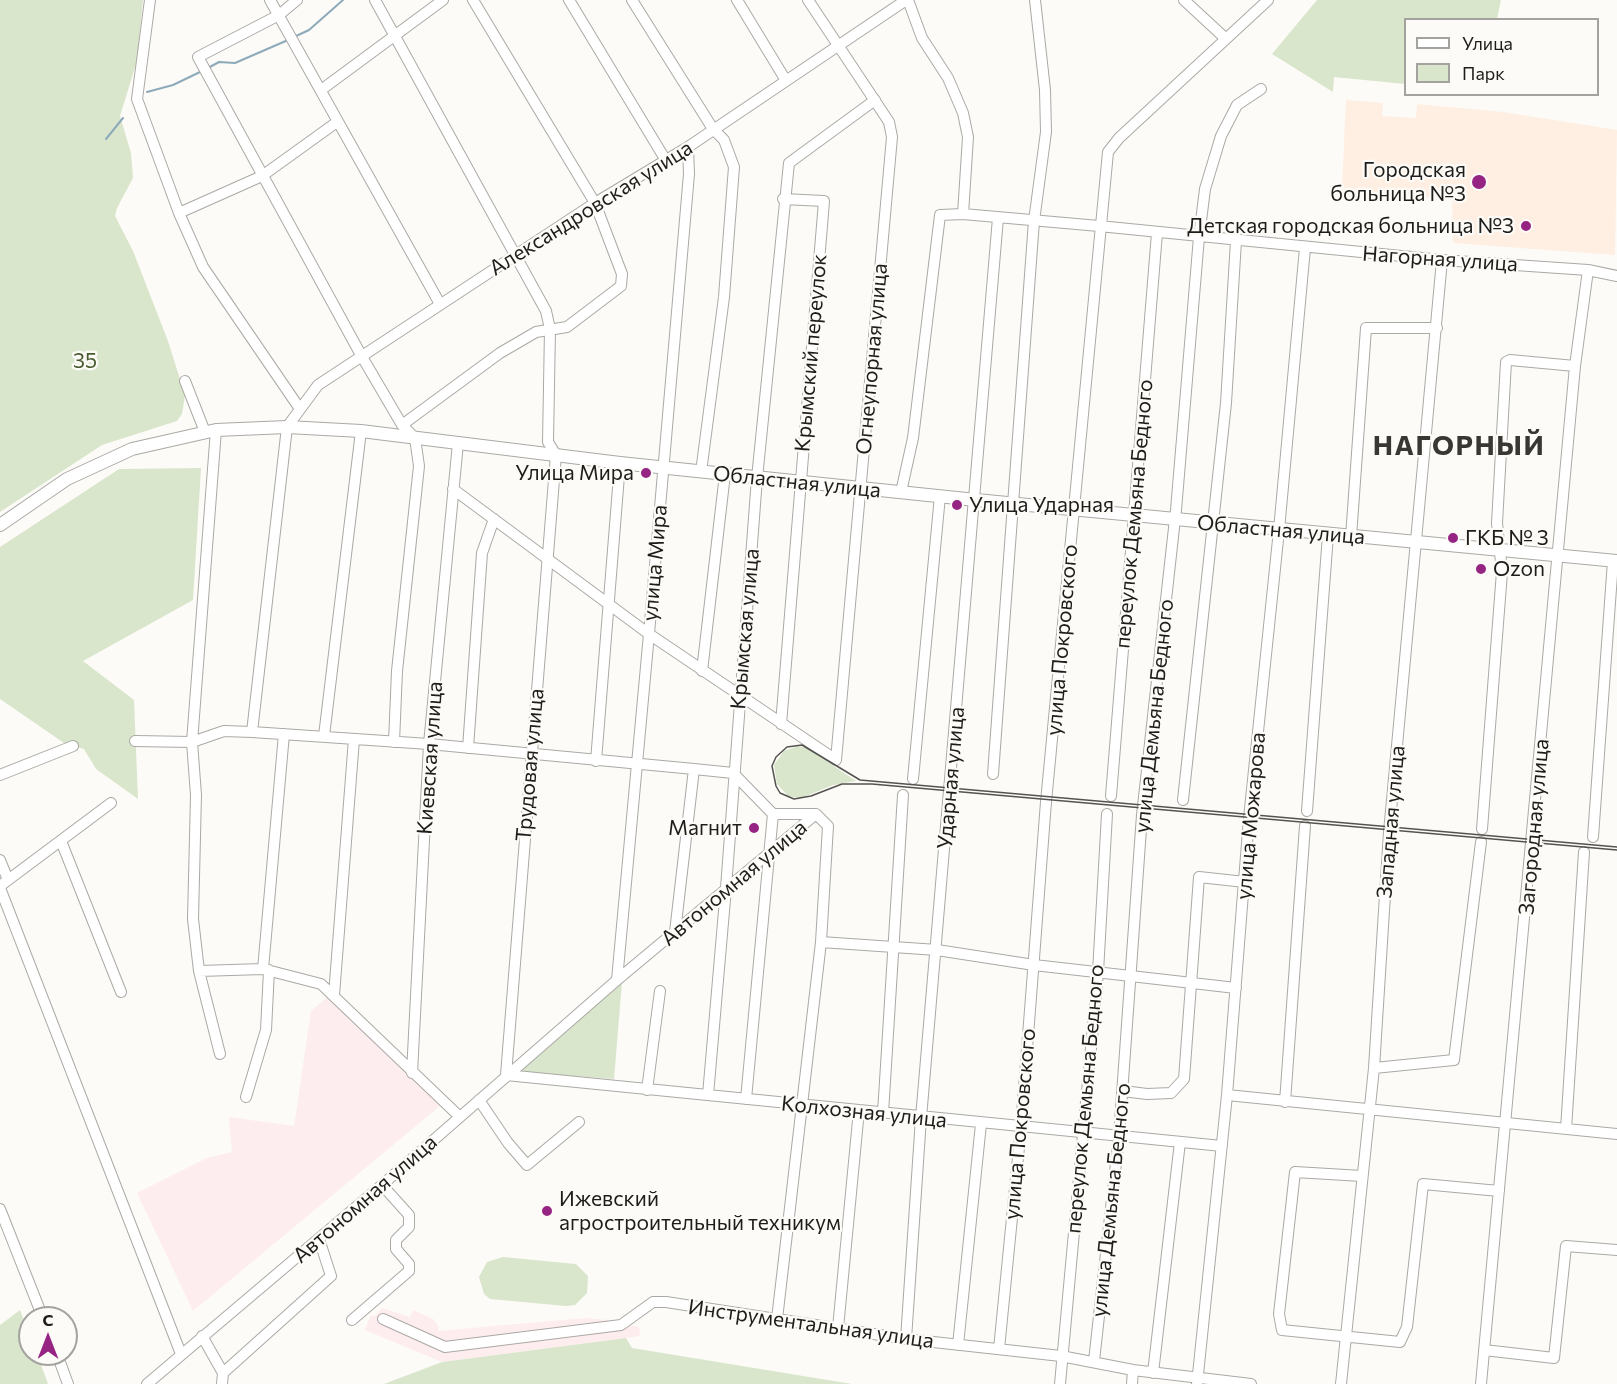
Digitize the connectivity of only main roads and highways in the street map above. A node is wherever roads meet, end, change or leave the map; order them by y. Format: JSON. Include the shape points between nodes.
{"nodes":[{"id":1,"x":0,"y":525,"type":"edge"},
{"id":2,"x":1615,"y":561,"type":"edge"}],
"edges":[{"from":1,"to":2,"type":"main road","name":"Областная улица","via":[[67,480],[132,449],[210,431],[286,427],[361,431],[663,468],[1014,504]]}]}
